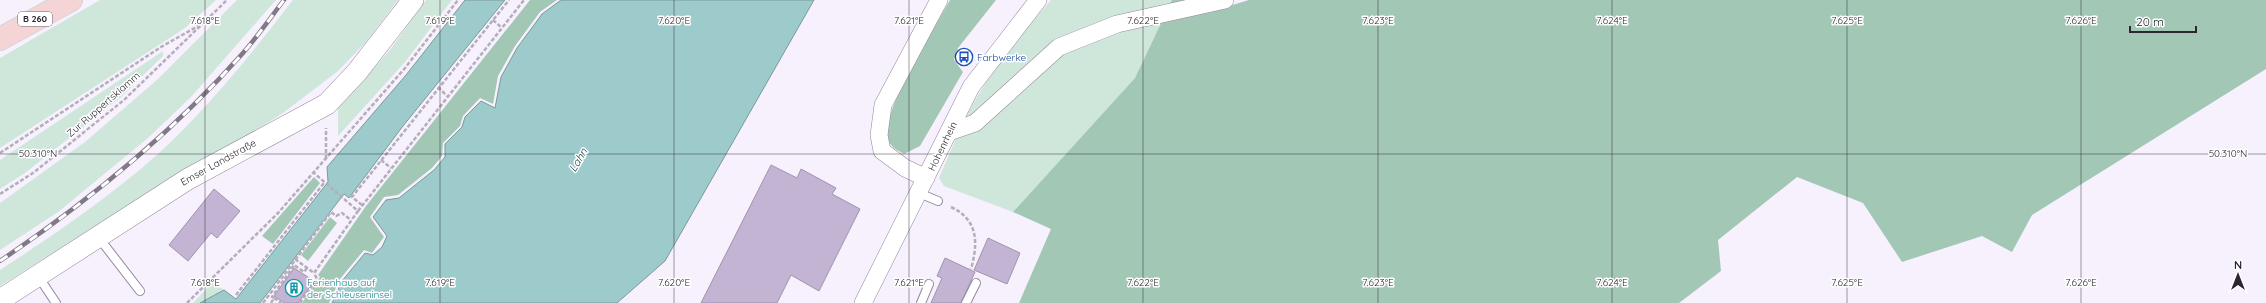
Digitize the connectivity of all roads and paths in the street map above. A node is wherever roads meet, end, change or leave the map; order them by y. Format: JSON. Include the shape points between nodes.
{"nodes":[{"id":1,"x":71,"y":0,"type":"edge"},
{"id":2,"x":227,"y":0,"type":"edge"},
{"id":3,"x":413,"y":0,"type":"edge"},
{"id":4,"x":458,"y":0,"type":"edge"},
{"id":5,"x":509,"y":0,"type":"edge"},
{"id":6,"x":524,"y":0,"type":"edge"},
{"id":7,"x":939,"y":0,"type":"edge"},
{"id":8,"x":1038,"y":0,"type":"edge"},
{"id":9,"x":1224,"y":0,"type":"edge"},
{"id":10,"x":493,"y":20,"type":"junction"},
{"id":11,"x":201,"y":24,"type":"junction"},
{"id":12,"x":502,"y":28,"type":"junction"},
{"id":13,"x":0,"y":39,"type":"edge"},
{"id":14,"x":438,"y":87,"type":"junction"},
{"id":15,"x":447,"y":96,"type":"junction"},
{"id":16,"x":949,"y":132,"type":"junction"},
{"id":17,"x":0,"y":153,"type":"edge"},
{"id":18,"x":381,"y":160,"type":"junction"},
{"id":19,"x":391,"y":168,"type":"junction"},
{"id":20,"x":314,"y":173,"type":"junction"},
{"id":21,"x":324,"y":183,"type":"junction"},
{"id":22,"x":922,"y":186,"type":"junction"},
{"id":23,"x":0,"y":194,"type":"edge"},
{"id":24,"x":938,"y":201,"type":"joint"},
{"id":25,"x":362,"y":205,"type":"junction"},
{"id":26,"x":358,"y":211,"type":"junction"},
{"id":27,"x":351,"y":220,"type":"junction"},
{"id":28,"x":98,"y":237,"type":"junction"},
{"id":29,"x":295,"y":259,"type":"junction"},
{"id":30,"x":307,"y":268,"type":"junction"},
{"id":31,"x":314,"y":273,"type":"junction"},
{"id":32,"x":38,"y":276,"type":"junction"},
{"id":33,"x":976,"y":283,"type":"joint"},
{"id":34,"x":929,"y":284,"type":"dead end"},
{"id":35,"x":140,"y":291,"type":"dead end"},
{"id":36,"x":236,"y":295,"type":"dead end"},
{"id":37,"x":274,"y":298,"type":"junction"},
{"id":38,"x":0,"y":300,"type":"edge"},
{"id":39,"x":56,"y":303,"type":"edge"},
{"id":40,"x":187,"y":303,"type":"edge"},
{"id":41,"x":263,"y":303,"type":"edge"},
{"id":42,"x":271,"y":303,"type":"edge"},
{"id":43,"x":281,"y":303,"type":"edge"},
{"id":44,"x":300,"y":303,"type":"edge"},
{"id":45,"x":863,"y":303,"type":"edge"},
{"id":46,"x":921,"y":303,"type":"edge"},
{"id":47,"x":966,"y":303,"type":"edge"}],
"edges":[{"from":1,"to":13,"type":"main road","number":"B 260"},
{"from":2,"to":11,"type":"path","name":"Zur Ruppertsklamm"},
{"from":3,"to":28,"type":"street","name":"Emser Landstraße","via":[[353,78],[327,104],[188,179]]},
{"from":4,"to":20,"type":"path","via":[[405,68]]},
{"from":5,"to":10,"type":"path"},
{"from":6,"to":12,"type":"path"},
{"from":7,"to":22,"type":"street","via":[[883,105],[879,135],[882,151],[905,168]]},
{"from":8,"to":16,"type":"street","name":"Hohenrhein","via":[[971,87]]},
{"from":9,"to":16,"type":"street","via":[[1118,24],[1059,48],[975,123]]},
{"from":10,"to":12,"type":"path"},
{"from":10,"to":14,"type":"path"},
{"from":11,"to":17,"type":"path","via":[[161,47]]},
{"from":11,"to":23,"type":"path","name":"Zur Ruppertsklamm","via":[[124,100],[33,174]]},
{"from":12,"to":15,"type":"path"},
{"from":14,"to":15,"type":"path"},
{"from":14,"to":18,"type":"path"},
{"from":15,"to":19,"type":"path"},
{"from":16,"to":22,"type":"street","name":"Hohenrhein"},
{"from":18,"to":19,"type":"path"},
{"from":18,"to":25,"type":"path","via":[[352,197]]},
{"from":19,"to":25,"type":"path"},
{"from":20,"to":21,"type":"path"},
{"from":20,"to":40,"type":"path","via":[[278,213]]},
{"from":21,"to":26,"type":"path"},
{"from":21,"to":36,"type":"path"},
{"from":22,"to":24,"type":"lane"},
{"from":22,"to":45,"type":"street","name":"Hohenrhein"},
{"from":24,"to":33,"type":"path","via":[[955,209],[967,220],[976,237],[971,269]]},
{"from":25,"to":26,"type":"path"},
{"from":26,"to":27,"type":"path"},
{"from":27,"to":29,"type":"path","via":[[342,213],[336,216],[331,212]]},
{"from":27,"to":31,"type":"path"},
{"from":28,"to":32,"type":"street","name":"Emser Landstraße"},
{"from":28,"to":35,"type":"lane"},
{"from":29,"to":30,"type":"path"},
{"from":29,"to":41,"type":"path"},
{"from":30,"to":31,"type":"path"},
{"from":30,"to":37,"type":"path","via":[[304,272],[294,265],[272,297]]},
{"from":31,"to":44,"type":"path","via":[[317,279]]},
{"from":32,"to":38,"type":"street","name":"Emser Landstraße"},
{"from":32,"to":39,"type":"lane"},
{"from":33,"to":47,"type":"lane"},
{"from":34,"to":46,"type":"lane"},
{"from":37,"to":42,"type":"path"},
{"from":37,"to":43,"type":"path"}]}
